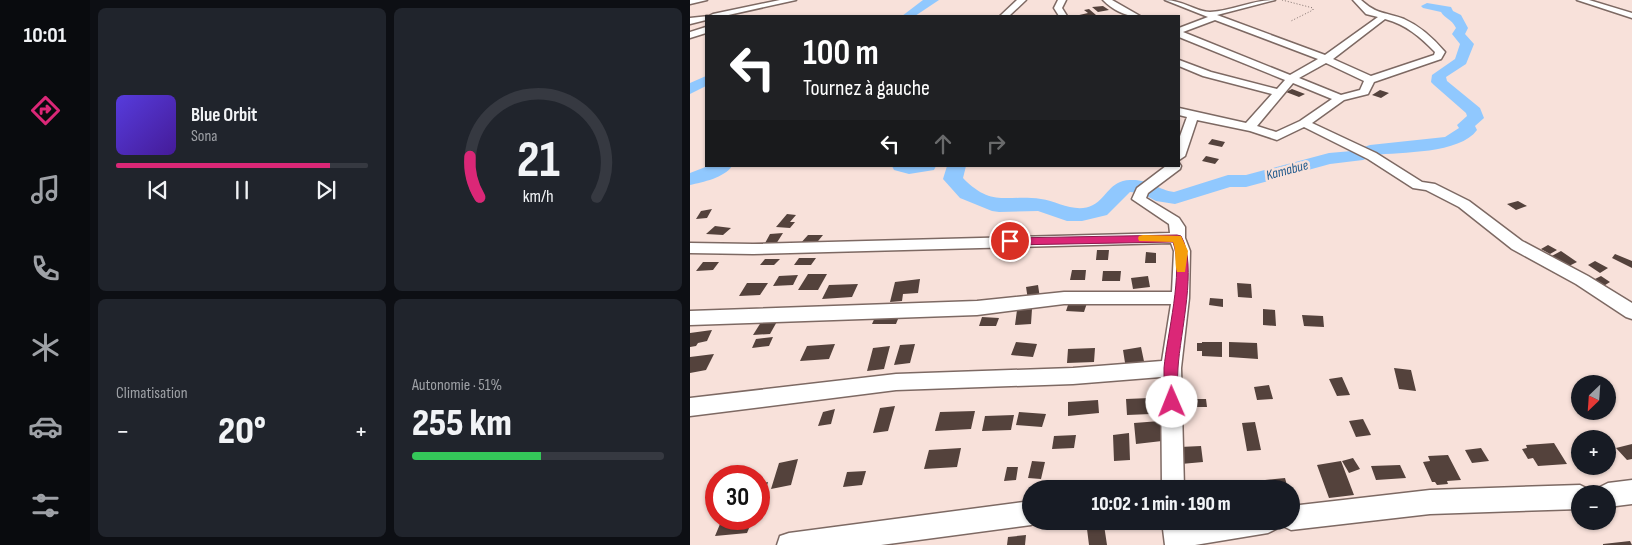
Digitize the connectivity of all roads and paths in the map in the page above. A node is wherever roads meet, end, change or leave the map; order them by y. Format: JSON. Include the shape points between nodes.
{"nodes":[{"id":1,"x":703,"y":0,"type":"edge"},
{"id":2,"x":792,"y":0,"type":"edge"},
{"id":3,"x":1022,"y":0,"type":"edge"},
{"id":4,"x":1062,"y":0,"type":"edge"},
{"id":5,"x":1107,"y":0,"type":"edge"},
{"id":6,"x":1170,"y":0,"type":"edge"},
{"id":7,"x":1271,"y":0,"type":"edge"},
{"id":8,"x":1282,"y":0,"type":"edge"},
{"id":9,"x":1358,"y":0,"type":"edge"},
{"id":10,"x":1581,"y":0,"type":"edge"},
{"id":11,"x":690,"y":2,"type":"edge"},
{"id":12,"x":770,"y":2,"type":"edge"},
{"id":13,"x":717,"y":15,"type":"edge"},
{"id":14,"x":762,"y":15,"type":"edge"},
{"id":15,"x":1005,"y":15,"type":"edge"},
{"id":16,"x":1062,"y":15,"type":"edge"},
{"id":17,"x":1134,"y":15,"type":"edge"},
{"id":18,"x":1210,"y":17,"type":"junction"},
{"id":19,"x":1383,"y":17,"type":"junction"},
{"id":20,"x":705,"y":18,"type":"edge"},
{"id":21,"x":1632,"y":18,"type":"edge"},
{"id":22,"x":1620,"y":20,"type":"dead end"},
{"id":23,"x":690,"y":21,"type":"edge"},
{"id":24,"x":1291,"y":21,"type":"dead end"},
{"id":25,"x":705,"y":30,"type":"edge"},
{"id":26,"x":1180,"y":32,"type":"edge"},
{"id":27,"x":1180,"y":32,"type":"edge"},
{"id":28,"x":690,"y":34,"type":"edge"},
{"id":29,"x":1326,"y":59,"type":"junction"},
{"id":30,"x":1180,"y":64,"type":"edge"},
{"id":31,"x":1292,"y":78,"type":"junction"},
{"id":32,"x":1370,"y":80,"type":"junction"},
{"id":33,"x":1279,"y":93,"type":"junction"},
{"id":34,"x":1340,"y":98,"type":"junction"},
{"id":35,"x":1180,"y":110,"type":"edge"},
{"id":36,"x":1193,"y":116,"type":"junction"},
{"id":37,"x":1304,"y":123,"type":"junction"},
{"id":38,"x":1250,"y":126,"type":"junction"},
{"id":39,"x":1182,"y":135,"type":"edge"},
{"id":40,"x":1180,"y":149,"type":"edge"},
{"id":41,"x":1174,"y":167,"type":"edge"},
{"id":42,"x":1177,"y":238,"type":"junction"},
{"id":43,"x":690,"y":248,"type":"edge"},
{"id":44,"x":1180,"y":298,"type":"junction"},
{"id":45,"x":1632,"y":312,"type":"edge"},
{"id":46,"x":690,"y":318,"type":"edge"},
{"id":47,"x":1171,"y":368,"type":"junction"},
{"id":48,"x":690,"y":408,"type":"edge"},
{"id":49,"x":1172,"y":480,"type":"edge"},
{"id":50,"x":1632,"y":492,"type":"edge"},
{"id":51,"x":1616,"y":494,"type":"edge"},
{"id":52,"x":1571,"y":497,"type":"edge"},
{"id":53,"x":1022,"y":514,"type":"edge"},
{"id":54,"x":1300,"y":517,"type":"edge"},
{"id":55,"x":1204,"y":530,"type":"edge"},
{"id":56,"x":1175,"y":534,"type":"edge"},
{"id":57,"x":788,"y":545,"type":"edge"}],
"edges":[{"from":1,"to":11,"type":"street"},
{"from":2,"to":12,"type":"street"},
{"from":3,"to":15,"type":"street"},
{"from":4,"to":16,"type":"street","via":[[1058,8]]},
{"from":5,"to":17,"type":"street"},
{"from":6,"to":18,"type":"street"},
{"from":7,"to":18,"type":"street"},
{"from":8,"to":24,"type":"path","via":[[1313,8]]},
{"from":9,"to":19,"type":"street","via":[[1369,12]]},
{"from":10,"to":21,"type":"street"},
{"from":12,"to":13,"type":"street"},
{"from":12,"to":14,"type":"street","via":[[780,10]]},
{"from":18,"to":26,"type":"street"},
{"from":18,"to":29,"type":"street"},
{"from":19,"to":29,"type":"street"},
{"from":19,"to":32,"type":"street","via":[[1401,21],[1419,31],[1440,52],[1438,57]]},
{"from":20,"to":23,"type":"street"},
{"from":21,"to":22,"type":"street"},
{"from":25,"to":28,"type":"street"},
{"from":27,"to":31,"type":"street"},
{"from":29,"to":31,"type":"street"},
{"from":29,"to":32,"type":"street"},
{"from":30,"to":33,"type":"street"},
{"from":31,"to":33,"type":"street"},
{"from":31,"to":34,"type":"street"},
{"from":32,"to":34,"type":"street","via":[[1364,92]]},
{"from":33,"to":38,"type":"street"},
{"from":34,"to":37,"type":"street"},
{"from":35,"to":36,"type":"street"},
{"from":36,"to":38,"type":"street"},
{"from":36,"to":39,"type":"street"},
{"from":37,"to":38,"type":"street","via":[[1276,136]]},
{"from":37,"to":45,"type":"street","via":[[1372,156],[1418,185],[1430,187],[1464,204],[1517,245]]},
{"from":39,"to":40,"type":"street"},
{"from":41,"to":42,"type":"street","via":[[1142,191],[1139,199],[1174,221],[1178,227]]},
{"from":42,"to":43,"type":"street"},
{"from":42,"to":44,"type":"street","via":[[1182,251]]},
{"from":44,"to":46,"type":"street","via":[[1064,298],[977,308]]},
{"from":44,"to":47,"type":"street"},
{"from":47,"to":48,"type":"street","via":[[1073,376],[896,382]]},
{"from":47,"to":49,"type":"street"},
{"from":50,"to":51,"type":"street"},
{"from":52,"to":54,"type":"street","via":[[1430,502]]},
{"from":53,"to":57,"type":"street"},
{"from":55,"to":56,"type":"street"}]}
